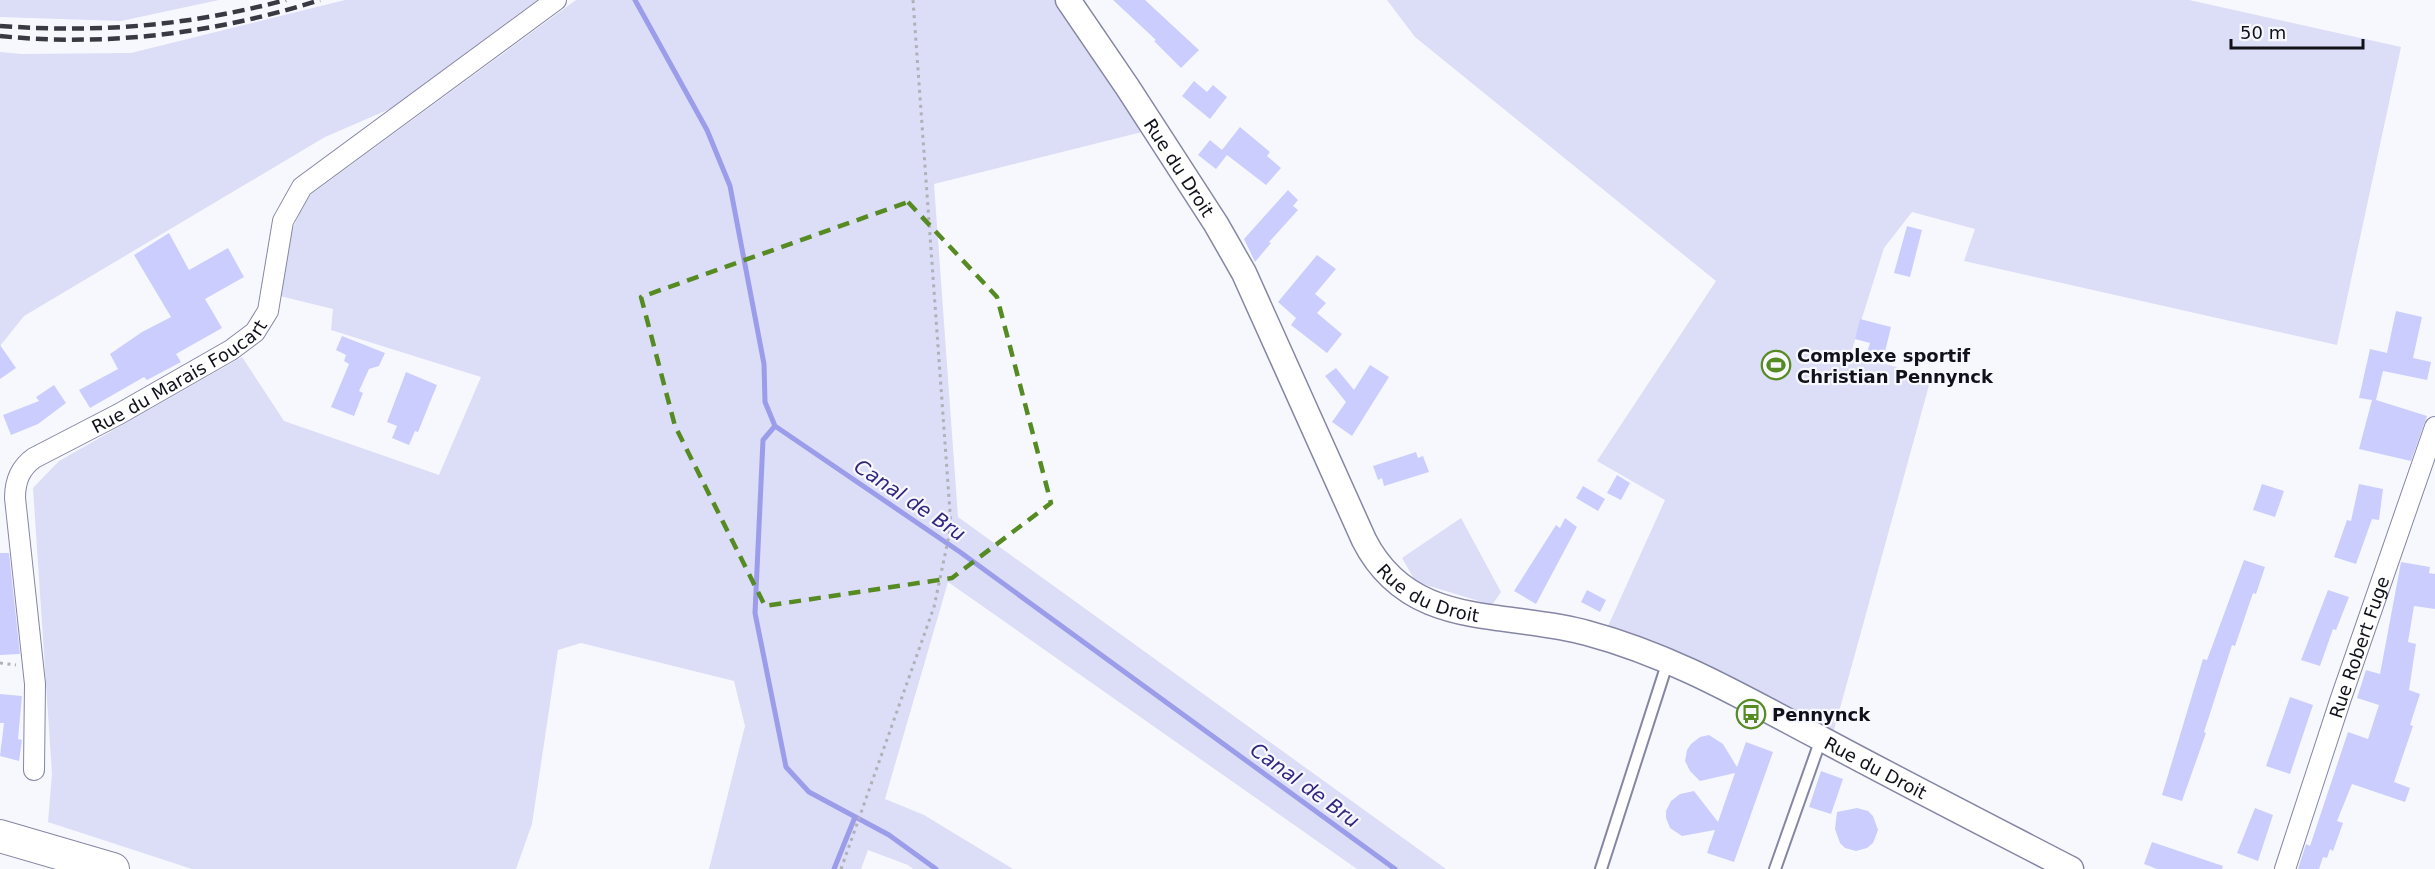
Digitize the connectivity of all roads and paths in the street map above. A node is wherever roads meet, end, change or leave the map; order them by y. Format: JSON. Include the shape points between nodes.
{"nodes":[{"id":1,"x":556,"y":0,"type":"edge"},
{"id":2,"x":913,"y":0,"type":"edge"},
{"id":3,"x":1068,"y":0,"type":"edge"},
{"id":4,"x":2435,"y":427,"type":"edge"},
{"id":5,"x":1668,"y":660,"type":"junction"},
{"id":6,"x":1821,"y":739,"type":"junction"},
{"id":7,"x":34,"y":770,"type":"dead end"},
{"id":8,"x":0,"y":836,"type":"edge"},
{"id":9,"x":113,"y":869,"type":"edge"},
{"id":10,"x":841,"y":869,"type":"edge"},
{"id":11,"x":1600,"y":869,"type":"edge"},
{"id":12,"x":1775,"y":869,"type":"edge"},
{"id":13,"x":2071,"y":869,"type":"edge"},
{"id":14,"x":2285,"y":869,"type":"edge"}],
"edges":[{"from":1,"to":7,"type":"street","name":"Rue du Marais Foucart","via":[[302,188],[283,221],[268,310],[249,338],[24,467],[16,480],[15,498],[35,684]]},
{"from":2,"to":10,"type":"path","via":[[950,504],[949,537],[934,607]]},
{"from":3,"to":5,"type":"street","name":"Rue du Droit","via":[[1239,264],[1364,540],[1386,573],[1410,593],[1447,609],[1572,629]]},
{"from":4,"to":14,"type":"street","name":"Rue Robert Fuge"},
{"from":5,"to":6,"type":"street","name":"Rue du Droit"},
{"from":5,"to":11,"type":"lane"},
{"from":6,"to":12,"type":"lane"},
{"from":6,"to":13,"type":"street","name":"Rue du Droit"},
{"from":8,"to":9,"type":"main road"}]}
